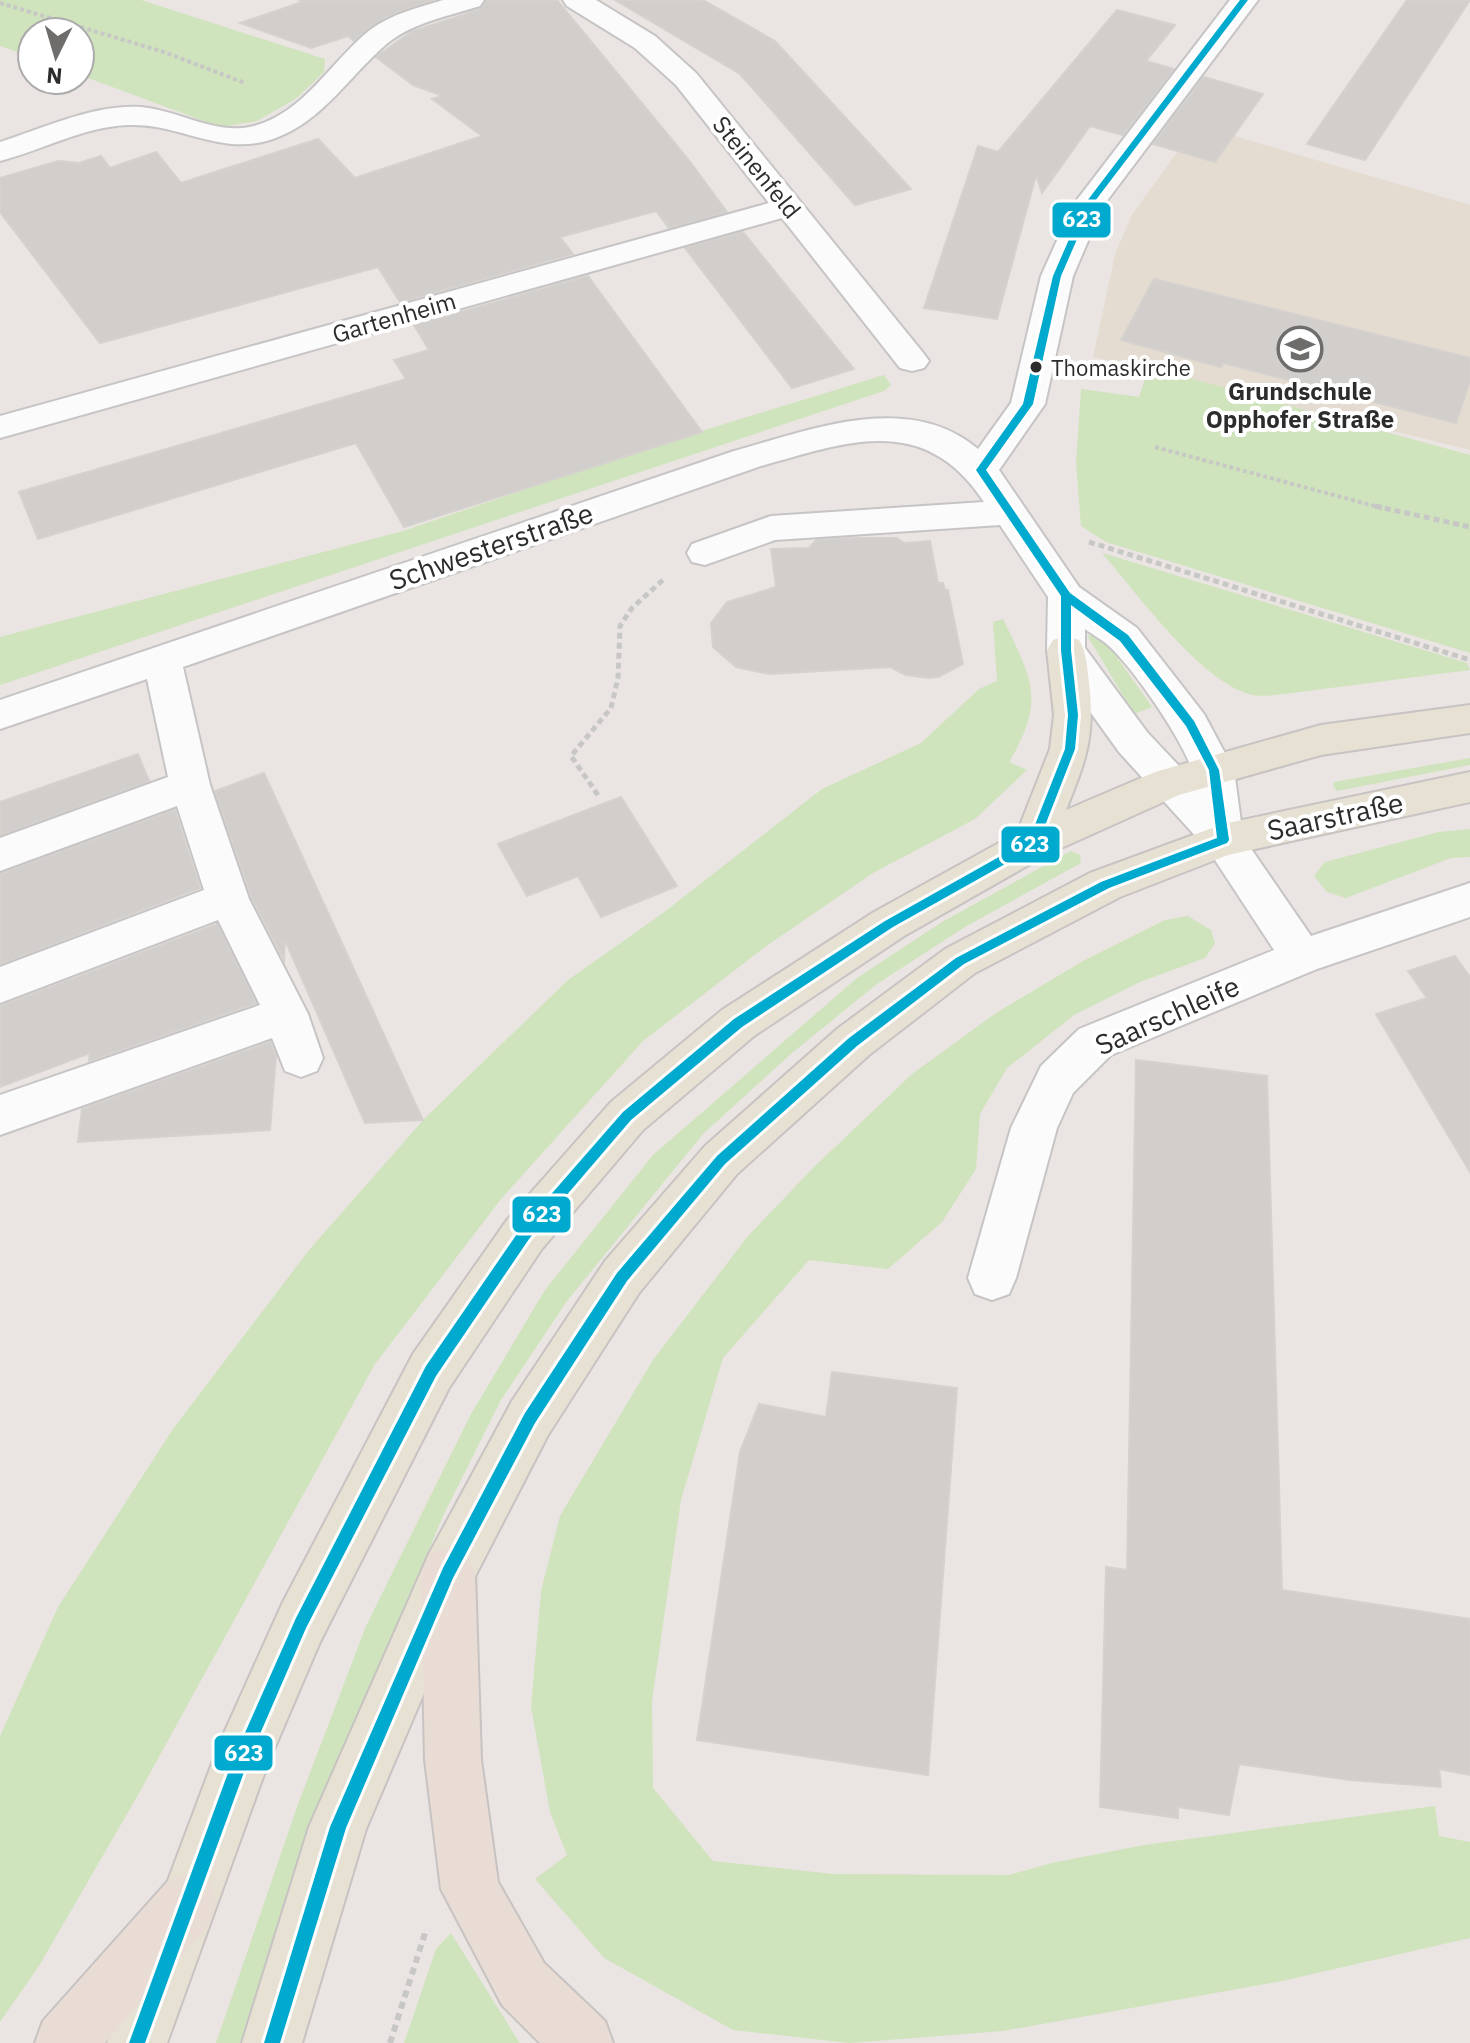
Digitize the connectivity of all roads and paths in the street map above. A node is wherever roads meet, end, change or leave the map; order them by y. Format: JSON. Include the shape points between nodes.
{"nodes":[{"id":1,"x":470,"y":0,"type":"edge"},
{"id":2,"x":577,"y":0,"type":"edge"},
{"id":3,"x":1244,"y":0,"type":"edge"},
{"id":4,"x":0,"y":3,"type":"edge"},
{"id":5,"x":245,"y":83,"type":"dead end"},
{"id":6,"x":0,"y":152,"type":"edge"},
{"id":7,"x":788,"y":207,"type":"junction"},
{"id":8,"x":912,"y":361,"type":"dead end"},
{"id":9,"x":0,"y":427,"type":"edge"},
{"id":10,"x":1155,"y":447,"type":"dead end"},
{"id":11,"x":981,"y":470,"type":"junction"},
{"id":12,"x":1012,"y":512,"type":"junction"},
{"id":13,"x":1470,"y":527,"type":"edge"},
{"id":14,"x":1083,"y":541,"type":"dead end"},
{"id":15,"x":705,"y":553,"type":"joint"},
{"id":16,"x":1066,"y":596,"type":"junction"},
{"id":17,"x":1066,"y":650,"type":"junction"},
{"id":18,"x":162,"y":659,"type":"junction"},
{"id":19,"x":1470,"y":660,"type":"edge"},
{"id":20,"x":0,"y":715,"type":"edge"},
{"id":21,"x":1470,"y":719,"type":"edge"},
{"id":22,"x":1214,"y":770,"type":"junction"},
{"id":23,"x":1169,"y":783,"type":"junction"},
{"id":24,"x":190,"y":785,"type":"junction"},
{"id":25,"x":1470,"y":787,"type":"edge"},
{"id":26,"x":598,"y":795,"type":"dead end"},
{"id":27,"x":1223,"y":840,"type":"junction"},
{"id":28,"x":1033,"y":843,"type":"junction"},
{"id":29,"x":0,"y":855,"type":"edge"},
{"id":30,"x":228,"y":899,"type":"junction"},
{"id":31,"x":1470,"y":900,"type":"edge"},
{"id":32,"x":1302,"y":957,"type":"junction"},
{"id":33,"x":0,"y":985,"type":"edge"},
{"id":34,"x":286,"y":1014,"type":"junction"},
{"id":35,"x":301,"y":1058,"type":"dead end"},
{"id":36,"x":0,"y":1115,"type":"edge"},
{"id":37,"x":992,"y":1278,"type":"dead end"},
{"id":38,"x":448,"y":1573,"type":"junction"},
{"id":39,"x":188,"y":1903,"type":"junction"},
{"id":40,"x":431,"y":1924,"type":"dead end"},
{"id":41,"x":65,"y":2043,"type":"edge"},
{"id":42,"x":137,"y":2043,"type":"edge"},
{"id":43,"x":272,"y":2043,"type":"edge"},
{"id":44,"x":390,"y":2043,"type":"edge"},
{"id":45,"x":583,"y":2043,"type":"edge"}],
"edges":[{"from":1,"to":6,"type":"street","via":[[390,29],[316,103],[258,134],[227,137],[141,116],[115,117]]},
{"from":2,"to":7,"type":"street","name":"Steinenfeld","via":[[645,42],[686,79]]},
{"from":3,"to":11,"type":"street","via":[[1088,205],[1057,276],[1028,404]]},
{"from":4,"to":5,"type":"path","via":[[164,52]]},
{"from":7,"to":8,"type":"street","name":"Steinenfeld"},
{"from":7,"to":9,"type":"street","name":"Gartenheim"},
{"from":10,"to":13,"type":"path"},
{"from":11,"to":12,"type":"street","name":"Schwesterstraße"},
{"from":11,"to":18,"type":"street","name":"Schwesterstraße","via":[[959,451],[904,430],[832,435],[746,459]]},
{"from":12,"to":15,"type":"street","via":[[771,528]]},
{"from":12,"to":16,"type":"street","name":"Schwesterstraße"},
{"from":14,"to":19,"type":"path"},
{"from":15,"to":26,"type":"path","via":[[660,582],[620,626],[611,708],[571,756]]},
{"from":16,"to":17,"type":"street"},
{"from":16,"to":22,"type":"street","via":[[1124,638],[1190,724]]},
{"from":17,"to":23,"type":"street"},
{"from":17,"to":28,"type":"main road","via":[[1073,715],[1070,749]]},
{"from":18,"to":20,"type":"street","name":"Schwesterstraße"},
{"from":18,"to":24,"type":"street"},
{"from":21,"to":22,"type":"main road","via":[[1321,740]]},
{"from":22,"to":23,"type":"main road"},
{"from":22,"to":27,"type":"street"},
{"from":23,"to":27,"type":"street"},
{"from":23,"to":28,"type":"main road"},
{"from":24,"to":29,"type":"street"},
{"from":24,"to":30,"type":"street"},
{"from":25,"to":27,"type":"main road","name":"Saarstraße"},
{"from":27,"to":32,"type":"street"},
{"from":27,"to":38,"type":"main road","name":"Saarstraße","via":[[1105,885],[960,961],[853,1042],[721,1160],[622,1277],[530,1418]]},
{"from":28,"to":39,"type":"main road","via":[[889,924],[738,1023],[627,1116],[524,1235],[431,1371],[301,1623],[240,1762]]},
{"from":30,"to":33,"type":"street"},
{"from":30,"to":34,"type":"street"},
{"from":31,"to":32,"type":"street","name":"Saarschleife"},
{"from":32,"to":37,"type":"street","name":"Saarschleife","via":[[1095,1042],[1057,1080],[1034,1128]]},
{"from":34,"to":35,"type":"street"},
{"from":34,"to":36,"type":"street"},
{"from":38,"to":43,"type":"main road","name":"Saarstraße","via":[[338,1827]]},
{"from":38,"to":45,"type":"highway","via":[[453,1760],[470,1889],[523,1984]]},
{"from":39,"to":41,"type":"highway"},
{"from":39,"to":42,"type":"main road"},
{"from":40,"to":44,"type":"path"}]}
